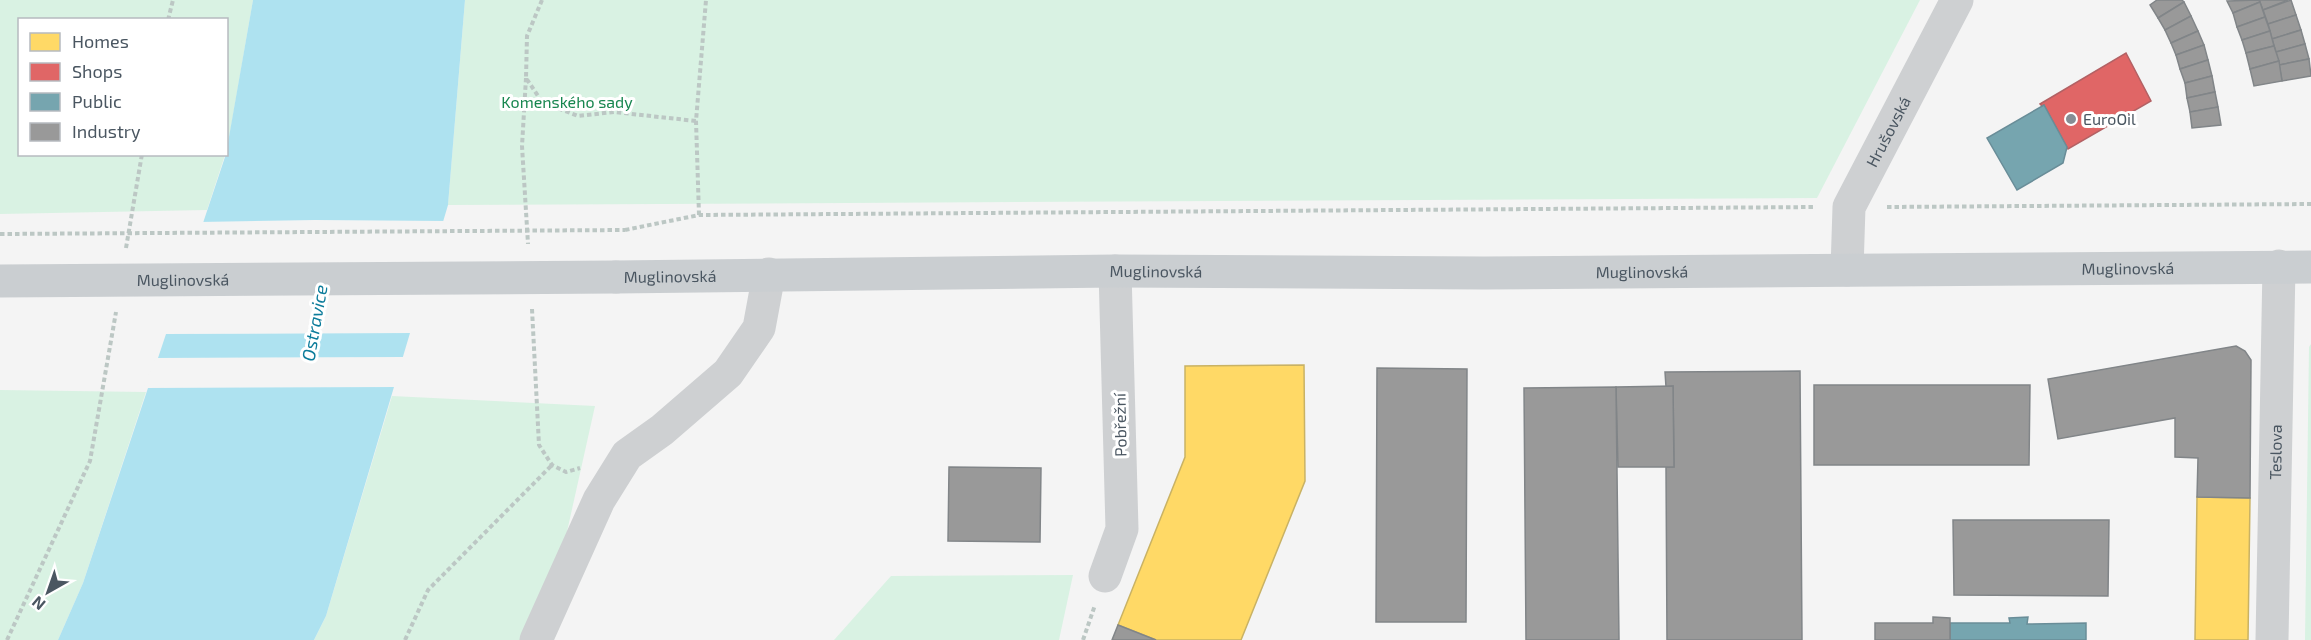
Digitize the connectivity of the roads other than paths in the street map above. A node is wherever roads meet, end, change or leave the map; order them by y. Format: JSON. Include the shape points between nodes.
{"nodes":[{"id":1,"x":1957,"y":0,"type":"edge"},
{"id":2,"x":2295,"y":267,"type":"edge"},
{"id":3,"x":1847,"y":270,"type":"junction"},
{"id":4,"x":1115,"y":271,"type":"junction"},
{"id":5,"x":769,"y":274,"type":"junction"},
{"id":6,"x":0,"y":281,"type":"edge"},
{"id":7,"x":1105,"y":576,"type":"dead end"},
{"id":8,"x":536,"y":640,"type":"edge"},
{"id":9,"x":2272,"y":640,"type":"edge"}],
"edges":[{"from":1,"to":3,"type":"street","name":"Hrušovská","via":[[1850,207]]},
{"from":2,"to":3,"type":"main road","name":"Muglinovská"},
{"from":2,"to":9,"type":"street","name":"Teslova"},
{"from":3,"to":4,"type":"main road","name":"Muglinovská"},
{"from":4,"to":5,"type":"main road","name":"Muglinovská"},
{"from":4,"to":7,"type":"street","name":"Pobřežní","via":[[1122,530]]},
{"from":5,"to":6,"type":"main road","name":"Muglinovská","bridge":true},
{"from":5,"to":8,"type":"street","via":[[759,328],[728,373],[627,455],[599,500]]}]}
